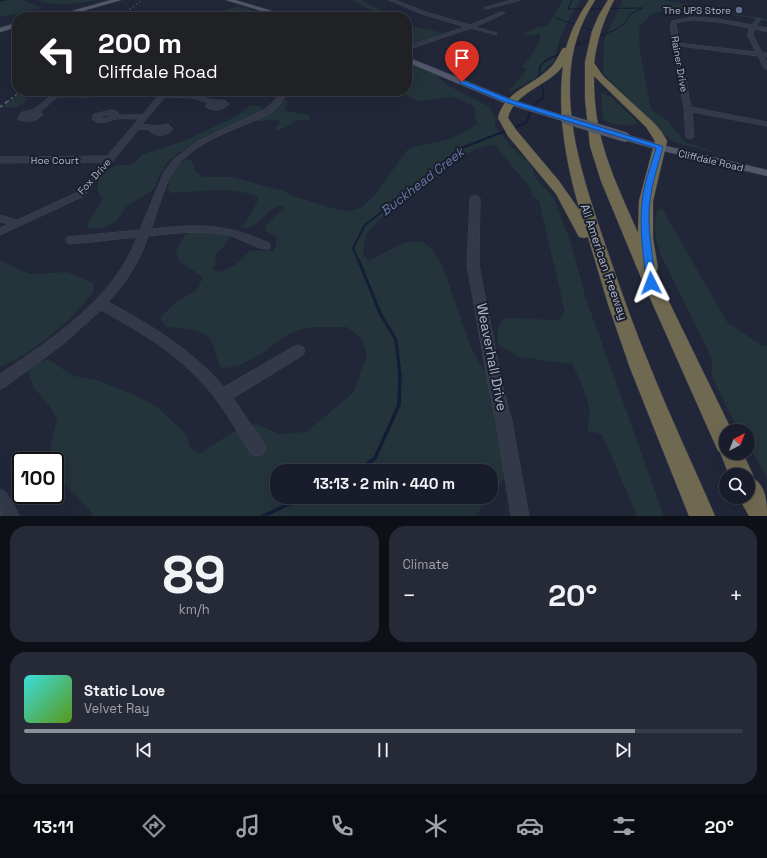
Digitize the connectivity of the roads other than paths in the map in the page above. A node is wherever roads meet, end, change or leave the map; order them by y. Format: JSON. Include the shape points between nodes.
{"nodes":[{"id":1,"x":106,"y":0,"type":"edge"},
{"id":2,"x":118,"y":0,"type":"edge"},
{"id":3,"x":228,"y":0,"type":"edge"},
{"id":4,"x":391,"y":0,"type":"edge"},
{"id":5,"x":519,"y":0,"type":"edge"},
{"id":6,"x":592,"y":0,"type":"edge"},
{"id":7,"x":611,"y":0,"type":"edge"},
{"id":8,"x":486,"y":8,"type":"dead end"},
{"id":9,"x":66,"y":12,"type":"edge"},
{"id":10,"x":68,"y":12,"type":"edge"},
{"id":11,"x":271,"y":12,"type":"edge"},
{"id":12,"x":503,"y":13,"type":"dead end"},
{"id":13,"x":759,"y":19,"type":"dead end"},
{"id":14,"x":470,"y":27,"type":"junction"},
{"id":15,"x":753,"y":27,"type":"junction"},
{"id":16,"x":12,"y":28,"type":"edge"},
{"id":17,"x":767,"y":30,"type":"edge"},
{"id":18,"x":0,"y":32,"type":"edge"},
{"id":19,"x":495,"y":34,"type":"dead end"},
{"id":20,"x":571,"y":40,"type":"junction"},
{"id":21,"x":676,"y":44,"type":"junction"},
{"id":22,"x":412,"y":46,"type":"edge"},
{"id":23,"x":760,"y":54,"type":"junction"},
{"id":24,"x":767,"y":55,"type":"edge"},
{"id":25,"x":412,"y":61,"type":"edge"},
{"id":26,"x":589,"y":62,"type":"junction"},
{"id":27,"x":767,"y":68,"type":"edge"},
{"id":28,"x":55,"y":96,"type":"edge"},
{"id":29,"x":162,"y":96,"type":"edge"},
{"id":30,"x":194,"y":96,"type":"edge"},
{"id":31,"x":282,"y":96,"type":"edge"},
{"id":32,"x":212,"y":102,"type":"dead end"},
{"id":33,"x":510,"y":102,"type":"junction"},
{"id":34,"x":688,"y":109,"type":"junction"},
{"id":35,"x":35,"y":112,"type":"dead end"},
{"id":36,"x":114,"y":117,"type":"dead end"},
{"id":37,"x":145,"y":117,"type":"junction"},
{"id":38,"x":767,"y":124,"type":"edge"},
{"id":39,"x":136,"y":126,"type":"junction"},
{"id":40,"x":156,"y":128,"type":"dead end"},
{"id":41,"x":690,"y":137,"type":"dead end"},
{"id":42,"x":659,"y":147,"type":"junction"},
{"id":43,"x":110,"y":159,"type":"junction"},
{"id":44,"x":0,"y":160,"type":"edge"},
{"id":45,"x":99,"y":172,"type":"junction"},
{"id":46,"x":113,"y":172,"type":"dead end"},
{"id":47,"x":767,"y":173,"type":"edge"},
{"id":48,"x":474,"y":198,"type":"dead end"},
{"id":49,"x":0,"y":218,"type":"edge"},
{"id":50,"x":17,"y":224,"type":"junction"},
{"id":51,"x":0,"y":232,"type":"edge"},
{"id":52,"x":144,"y":232,"type":"junction"},
{"id":53,"x":71,"y":240,"type":"dead end"},
{"id":54,"x":265,"y":246,"type":"dead end"},
{"id":55,"x":608,"y":278,"type":"junction"},
{"id":56,"x":651,"y":283,"type":"junction"},
{"id":57,"x":99,"y":303,"type":"junction"},
{"id":58,"x":298,"y":351,"type":"dead end"},
{"id":59,"x":0,"y":382,"type":"edge"},
{"id":60,"x":222,"y":396,"type":"junction"},
{"id":61,"x":719,"y":428,"type":"edge"},
{"id":62,"x":257,"y":448,"type":"dead end"},
{"id":63,"x":0,"y":498,"type":"edge"},
{"id":64,"x":755,"y":502,"type":"edge"},
{"id":65,"x":11,"y":516,"type":"edge"},
{"id":66,"x":520,"y":516,"type":"edge"},
{"id":67,"x":702,"y":516,"type":"edge"},
{"id":68,"x":762,"y":516,"type":"edge"}],
"edges":[{"from":1,"to":9,"type":"main road"},
{"from":2,"to":10,"type":"main road"},
{"from":3,"to":11,"type":"main road"},
{"from":4,"to":14,"type":"street"},
{"from":5,"to":8,"type":"street"},
{"from":6,"to":20,"type":"highway","name":"All American Freeway"},
{"from":7,"to":26,"type":"highway","via":[[598,24]]},
{"from":12,"to":14,"type":"street"},
{"from":13,"to":15,"type":"street"},
{"from":14,"to":19,"type":"street"},
{"from":14,"to":22,"type":"street"},
{"from":15,"to":17,"type":"street"},
{"from":15,"to":21,"type":"street","name":"Rainer Drive","via":[[707,20],[681,20],[673,24]]},
{"from":15,"to":23,"type":"street","via":[[750,35]]},
{"from":16,"to":18,"type":"main road"},
{"from":20,"to":33,"type":"highway","via":[[558,66],[535,86]]},
{"from":20,"to":55,"type":"highway","name":"All American Freeway","via":[[566,77],[568,130],[580,188]]},
{"from":21,"to":23,"type":"street"},
{"from":21,"to":34,"type":"street","name":"Rainer Drive"},
{"from":23,"to":24,"type":"street"},
{"from":23,"to":27,"type":"street"},
{"from":25,"to":33,"type":"main road","name":"Cliffdale Road"},
{"from":26,"to":42,"type":"highway","via":[[600,78],[657,133],[661,141]]},
{"from":26,"to":56,"type":"highway","via":[[594,135],[617,203]]},
{"from":28,"to":35,"type":"street"},
{"from":29,"to":37,"type":"street","name":"Fox Drive"},
{"from":30,"to":32,"type":"street"},
{"from":31,"to":52,"type":"street","via":[[266,112],[195,147],[176,161],[168,172]]},
{"from":33,"to":42,"type":"main road","name":"Cliffdale Road","bridge":true},
{"from":33,"to":55,"type":"highway","via":[[504,114],[506,124],[571,205],[593,253]]},
{"from":34,"to":38,"type":"street"},
{"from":34,"to":41,"type":"street","name":"Rainer Drive"},
{"from":36,"to":37,"type":"street"},
{"from":37,"to":39,"type":"street","name":"Fox Drive"},
{"from":39,"to":40,"type":"street"},
{"from":39,"to":43,"type":"street","name":"Fox Drive"},
{"from":42,"to":47,"type":"main road","name":"Cliffdale Road"},
{"from":42,"to":56,"type":"highway","via":[[646,201],[645,239]]},
{"from":43,"to":44,"type":"street","name":"Hoe Court"},
{"from":43,"to":45,"type":"street","name":"Fox Drive"},
{"from":45,"to":46,"type":"street"},
{"from":45,"to":50,"type":"street","name":"Fox Drive","via":[[80,194]]},
{"from":48,"to":66,"type":"street","name":"Weaverhall Drive","via":[[474,264]]},
{"from":49,"to":50,"type":"street"},
{"from":50,"to":51,"type":"street","name":"Fox Drive"},
{"from":52,"to":53,"type":"street"},
{"from":52,"to":54,"type":"street","via":[[219,230],[244,236]]},
{"from":52,"to":57,"type":"street","via":[[128,267]]},
{"from":55,"to":67,"type":"highway","name":"All American Freeway","via":[[640,368]]},
{"from":56,"to":61,"type":"highway"},
{"from":57,"to":59,"type":"street","via":[[55,343]]},
{"from":57,"to":60,"type":"street","via":[[154,334],[177,351]]},
{"from":58,"to":60,"type":"street"},
{"from":60,"to":62,"type":"street"},
{"from":63,"to":65,"type":"street"},
{"from":64,"to":68,"type":"highway"}]}
